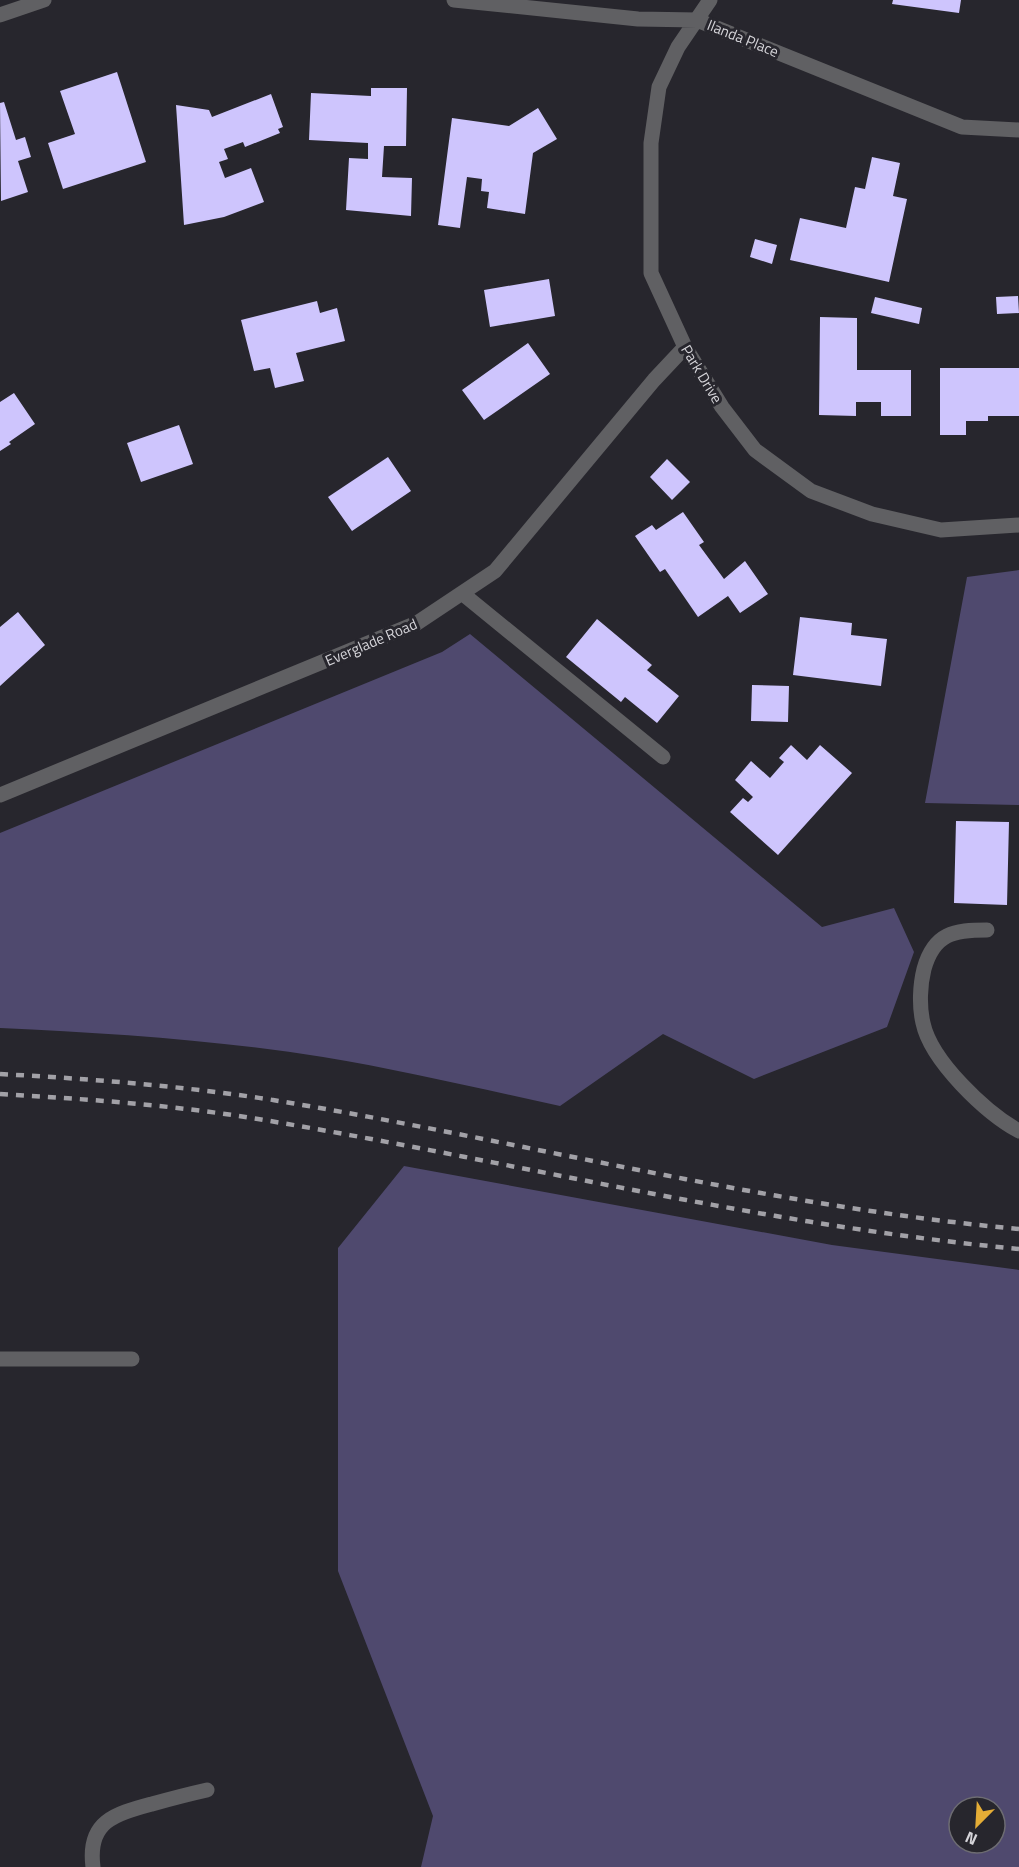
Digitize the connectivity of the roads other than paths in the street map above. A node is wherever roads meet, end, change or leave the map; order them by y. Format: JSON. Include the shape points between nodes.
{"nodes":[{"id":1,"x":44,"y":0,"type":"edge"},
{"id":2,"x":454,"y":0,"type":"edge"},
{"id":3,"x":710,"y":0,"type":"edge"},
{"id":4,"x":0,"y":15,"type":"edge"},
{"id":5,"x":697,"y":20,"type":"junction"},
{"id":6,"x":1019,"y":130,"type":"edge"},
{"id":7,"x":685,"y":347,"type":"junction"},
{"id":8,"x":1019,"y":525,"type":"edge"},
{"id":9,"x":463,"y":594,"type":"junction"},
{"id":10,"x":663,"y":757,"type":"dead end"},
{"id":11,"x":0,"y":795,"type":"edge"},
{"id":12,"x":987,"y":930,"type":"dead end"},
{"id":13,"x":1019,"y":1131,"type":"edge"},
{"id":14,"x":0,"y":1359,"type":"edge"},
{"id":15,"x":132,"y":1359,"type":"dead end"},
{"id":16,"x":207,"y":1790,"type":"dead end"},
{"id":17,"x":93,"y":1867,"type":"edge"}],
"edges":[{"from":1,"to":4,"type":"street"},
{"from":2,"to":5,"type":"street","name":"Ilanda Place","via":[[638,19]]},
{"from":3,"to":5,"type":"street","name":"Park Drive"},
{"from":5,"to":6,"type":"street","name":"Ilanda Place","via":[[962,127]]},
{"from":5,"to":7,"type":"street","name":"Park Drive","via":[[678,47],[659,87],[651,143],[651,273]]},
{"from":7,"to":8,"type":"street","name":"Park Drive","via":[[722,407],[755,450],[811,491],[872,513],[941,530]]},
{"from":7,"to":9,"type":"street","name":"Everglade Road","via":[[495,571]]},
{"from":9,"to":10,"type":"street"},
{"from":9,"to":11,"type":"street","name":"Everglade Road","via":[[417,623]]},
{"from":12,"to":13,"type":"street","via":[[956,930],[940,939],[927,957],[921,980],[923,1024],[958,1080],[999,1120]]},
{"from":14,"to":15,"type":"street"},
{"from":16,"to":17,"type":"street","via":[[118,1813],[102,1824],[94,1839]]}]}
